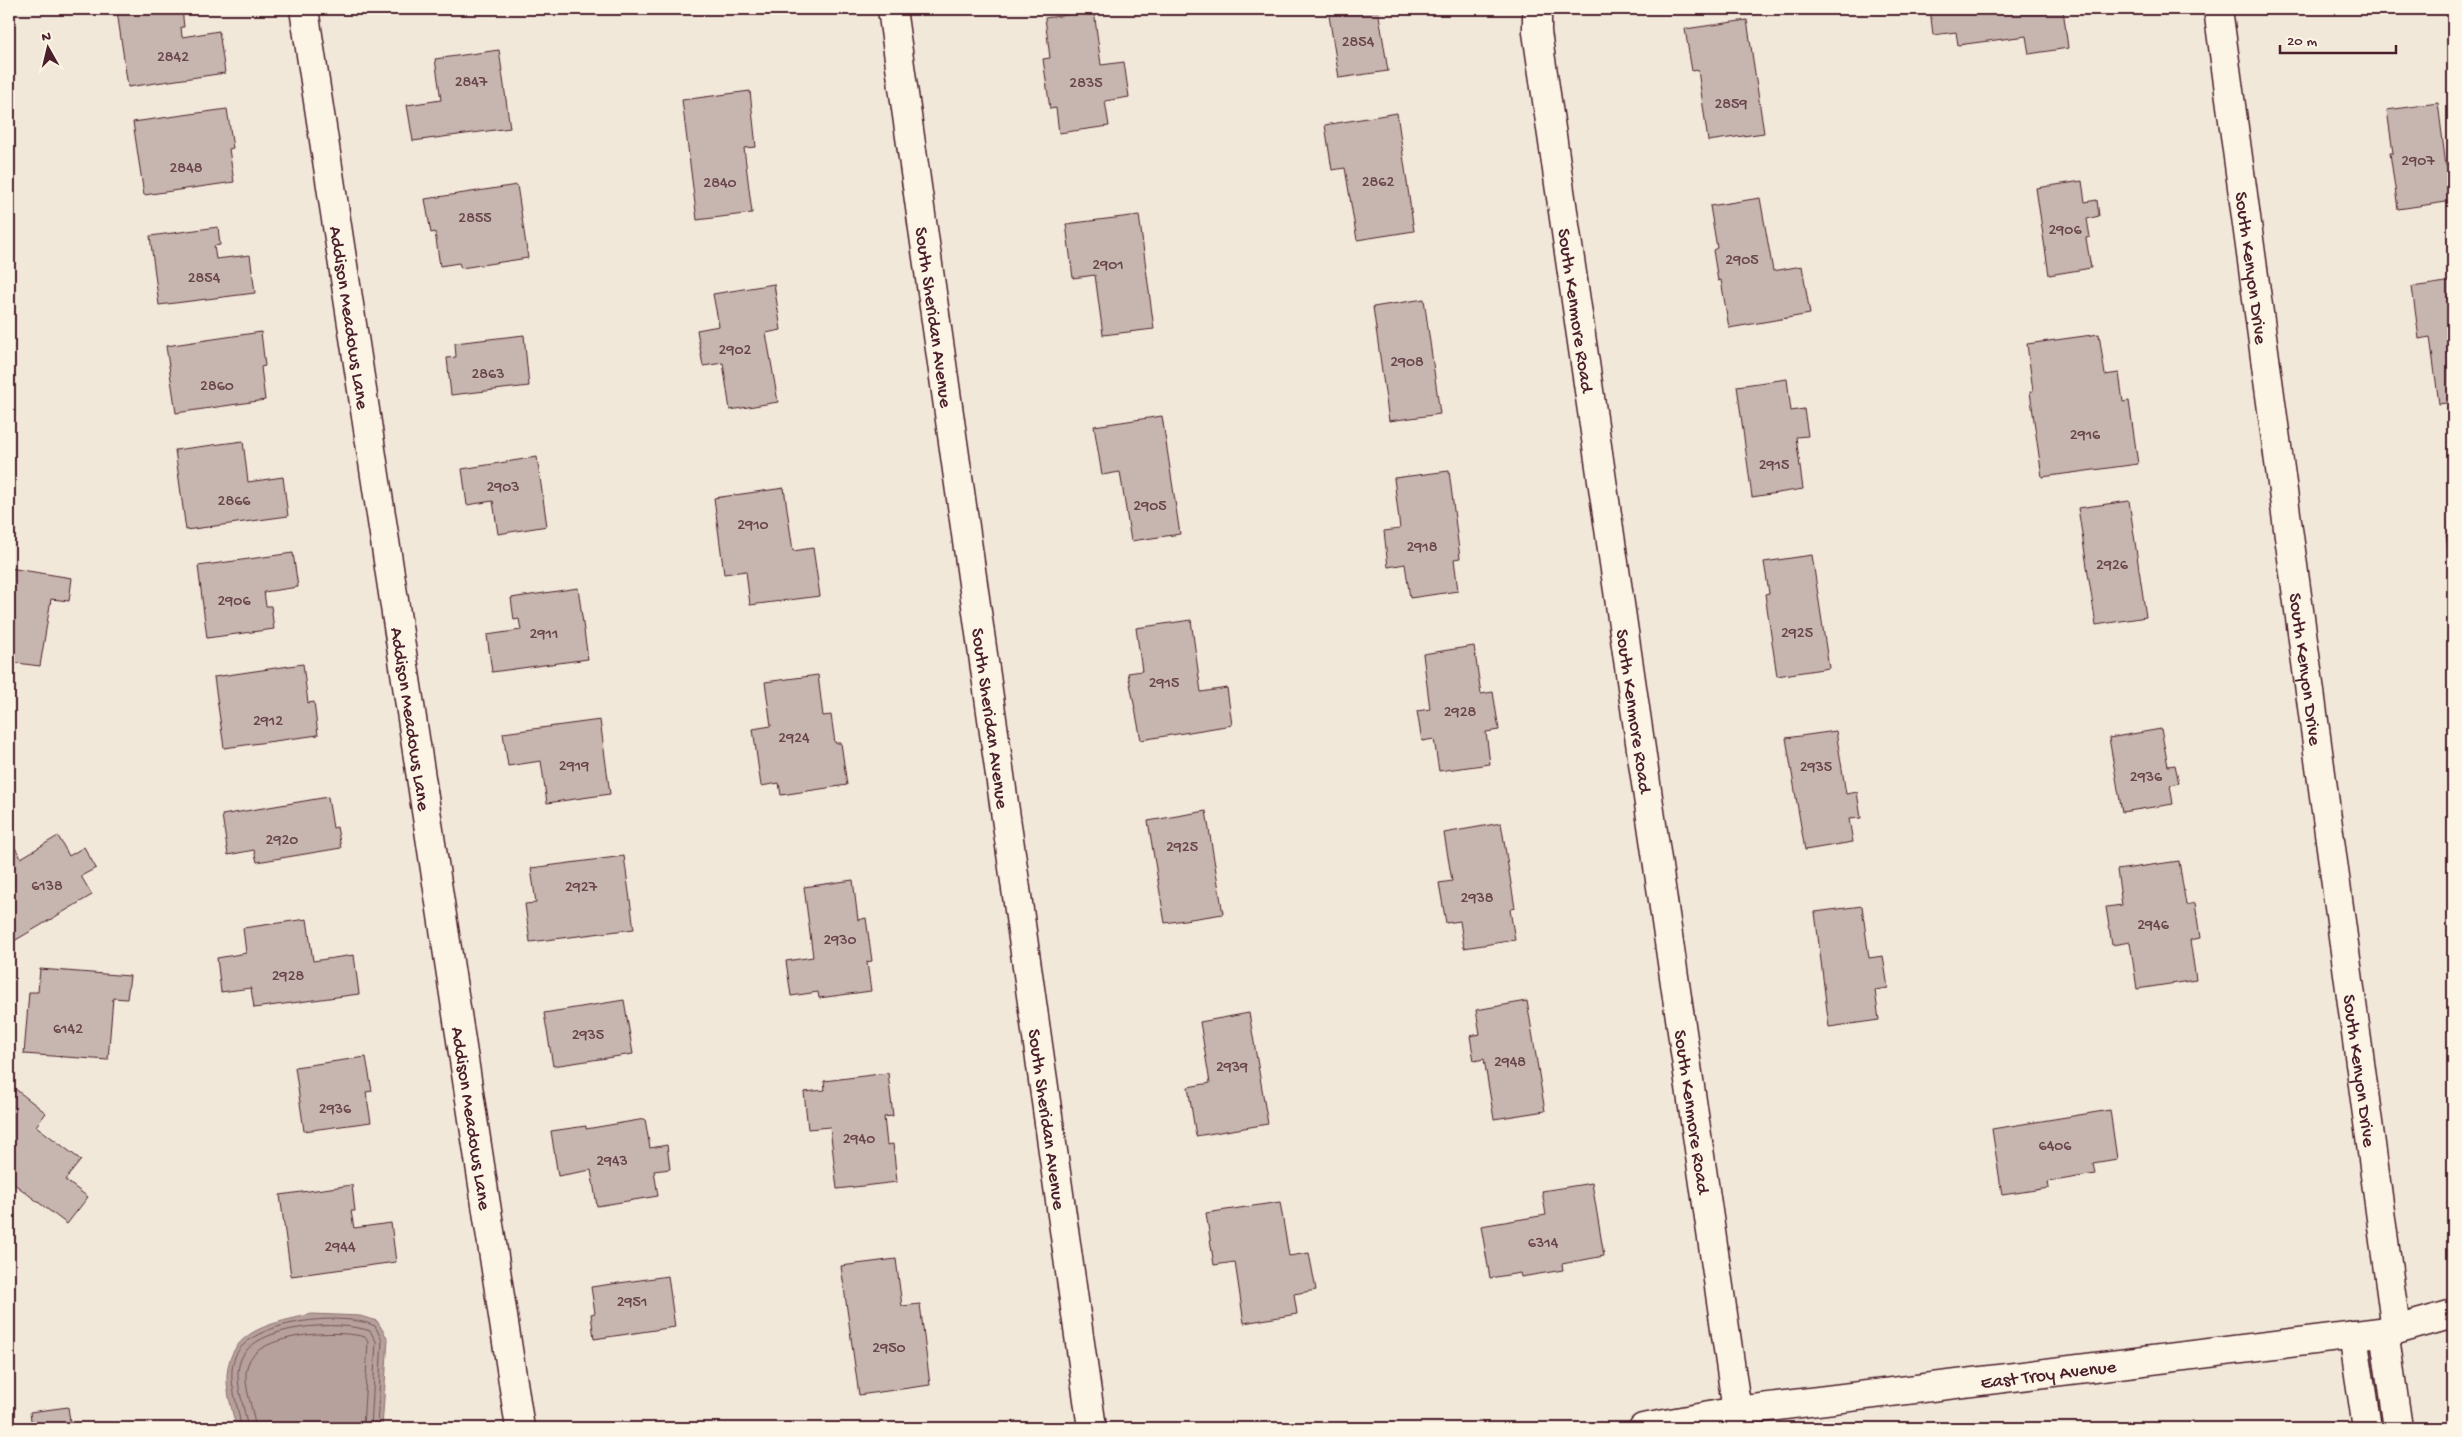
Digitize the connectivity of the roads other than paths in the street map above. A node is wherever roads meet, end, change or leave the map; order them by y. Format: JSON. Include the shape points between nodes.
{"nodes":[{"id":1,"x":304,"y":9,"type":"edge"},
{"id":2,"x":892,"y":9,"type":"edge"},
{"id":3,"x":1537,"y":9,"type":"edge"},
{"id":4,"x":2218,"y":9,"type":"edge"},
{"id":5,"x":2453,"y":1314,"type":"edge"},
{"id":6,"x":2390,"y":1330,"type":"junction"},
{"id":7,"x":2353,"y":1335,"type":"junction"},
{"id":8,"x":1738,"y":1411,"type":"junction"},
{"id":9,"x":520,"y":1428,"type":"edge"},
{"id":10,"x":1092,"y":1428,"type":"edge"},
{"id":11,"x":1642,"y":1428,"type":"edge"},
{"id":12,"x":2367,"y":1428,"type":"edge"},
{"id":13,"x":2398,"y":1428,"type":"edge"}],
"edges":[{"from":1,"to":9,"type":"street","name":"Addison Meadows Lane"},
{"from":2,"to":10,"type":"street","name":"South Sheridan Avenue"},
{"from":3,"to":8,"type":"street","name":"South Kenmore Road","via":[[1540,51]]},
{"from":4,"to":6,"type":"street","name":"South Kenyon Drive"},
{"from":5,"to":6,"type":"street","name":"East Troy Avenue"},
{"from":6,"to":7,"type":"street","name":"East Troy Avenue"},
{"from":6,"to":13,"type":"street","name":"South Kenyon Drive"},
{"from":7,"to":8,"type":"street","name":"East Troy Avenue"},
{"from":7,"to":12,"type":"street"},
{"from":8,"to":11,"type":"street","name":"East Troy Avenue"}]}
